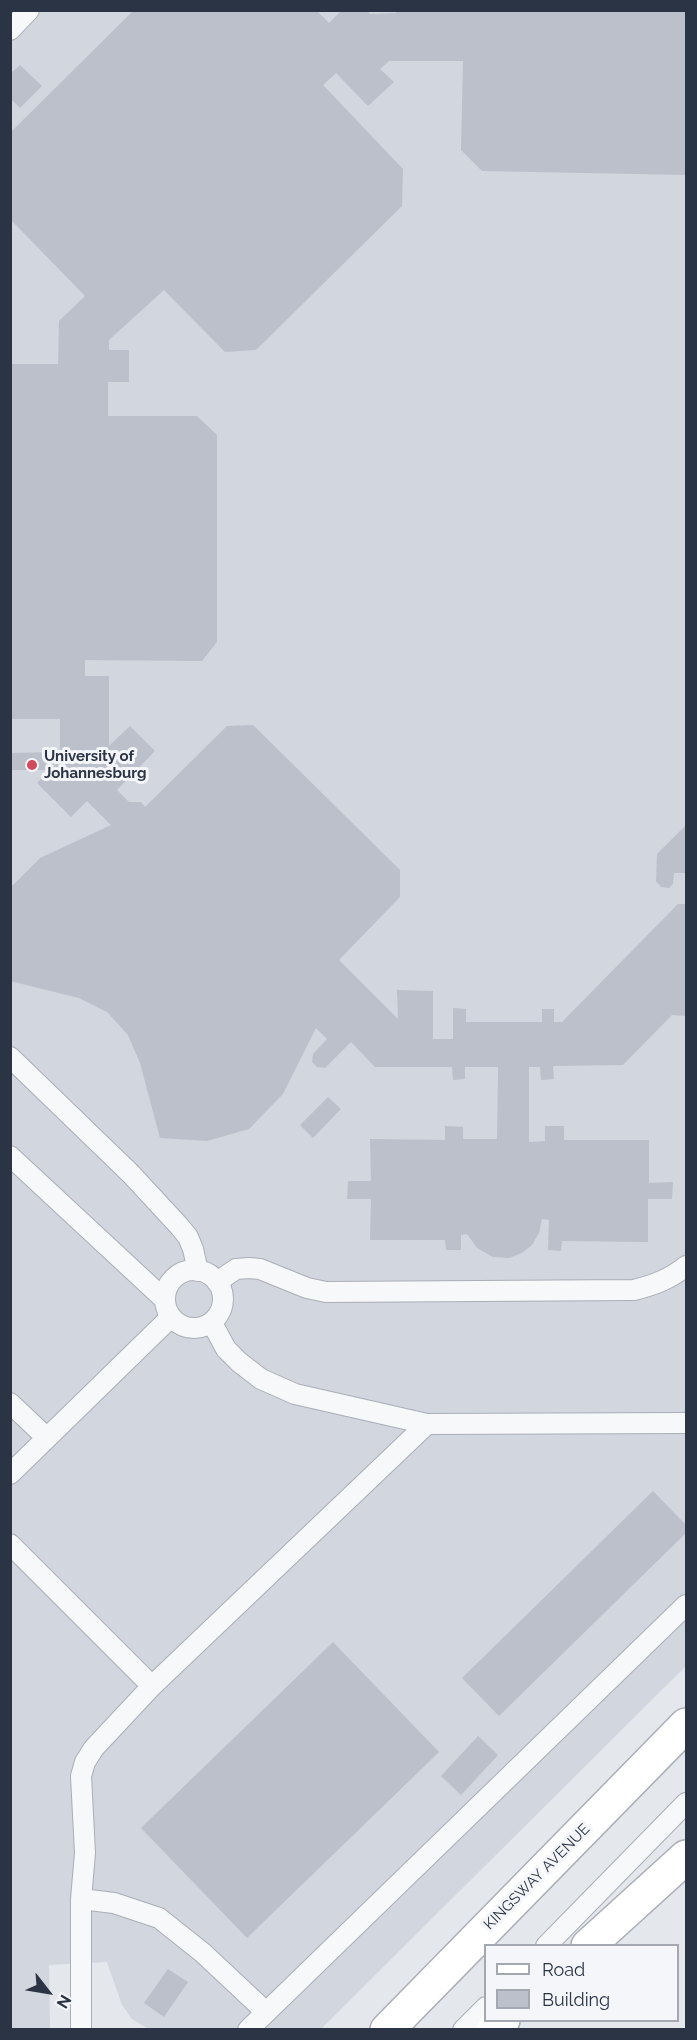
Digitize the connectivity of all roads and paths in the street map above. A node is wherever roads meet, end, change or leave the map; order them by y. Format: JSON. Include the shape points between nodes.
{"nodes":[{"id":1,"x":29,"y":10,"type":"edge"},
{"id":2,"x":10,"y":30,"type":"edge"},
{"id":3,"x":10,"y":1057,"type":"edge"},
{"id":4,"x":10,"y":1156,"type":"edge"},
{"id":5,"x":687,"y":1266,"type":"edge"},
{"id":6,"x":198,"y":1271,"type":"junction"},
{"id":7,"x":218,"y":1282,"type":"junction"},
{"id":8,"x":168,"y":1308,"type":"junction"},
{"id":9,"x":212,"y":1323,"type":"junction"},
{"id":10,"x":10,"y":1403,"type":"edge"},
{"id":11,"x":687,"y":1423,"type":"edge"},
{"id":12,"x":427,"y":1424,"type":"junction"},
{"id":13,"x":47,"y":1438,"type":"junction"},
{"id":14,"x":10,"y":1474,"type":"edge"},
{"id":15,"x":10,"y":1544,"type":"edge"},
{"id":16,"x":687,"y":1605,"type":"edge"},
{"id":17,"x":152,"y":1686,"type":"junction"},
{"id":18,"x":687,"y":1725,"type":"edge"},
{"id":19,"x":687,"y":1803,"type":"edge"},
{"id":20,"x":687,"y":1857,"type":"edge"},
{"id":21,"x":81,"y":1899,"type":"junction"},
{"id":22,"x":548,"y":1944,"type":"edge"},
{"id":23,"x":590,"y":1944,"type":"edge"},
{"id":24,"x":484,"y":2009,"type":"edge"},
{"id":25,"x":266,"y":2012,"type":"junction"},
{"id":26,"x":81,"y":2030,"type":"edge"},
{"id":27,"x":248,"y":2030,"type":"edge"},
{"id":28,"x":387,"y":2030,"type":"edge"},
{"id":29,"x":463,"y":2030,"type":"edge"}],
"edges":[{"from":1,"to":2,"type":"lane"},
{"from":3,"to":6,"type":"lane","via":[[180,1227],[194,1249]]},
{"from":4,"to":8,"type":"lane"},
{"from":5,"to":7,"type":"lane","via":[[668,1279],[634,1290],[327,1292],[249,1268],[237,1269]]},
{"from":6,"to":7,"type":"lane"},
{"from":6,"to":8,"type":"lane","via":[[186,1271],[175,1277],[167,1287]]},
{"from":7,"to":9,"type":"lane","via":[[222,1303]]},
{"from":8,"to":9,"type":"lane","via":[[179,1324],[190,1328]]},
{"from":8,"to":13,"type":"lane"},
{"from":9,"to":12,"type":"lane","via":[[226,1348],[261,1379],[295,1394]]},
{"from":10,"to":13,"type":"lane"},
{"from":11,"to":12,"type":"lane"},
{"from":12,"to":17,"type":"lane"},
{"from":13,"to":14,"type":"lane"},
{"from":15,"to":17,"type":"lane"},
{"from":16,"to":25,"type":"lane"},
{"from":17,"to":21,"type":"lane","via":[[85,1762],[81,1776],[85,1853]]},
{"from":18,"to":28,"type":"main road","name":"KINGSWAY AVENUE"},
{"from":19,"to":22,"type":"lane"},
{"from":20,"to":23,"type":"main road"},
{"from":21,"to":25,"type":"lane","via":[[114,1903],[159,1918]]},
{"from":21,"to":26,"type":"lane"},
{"from":24,"to":29,"type":"lane"},
{"from":25,"to":27,"type":"lane"}]}
